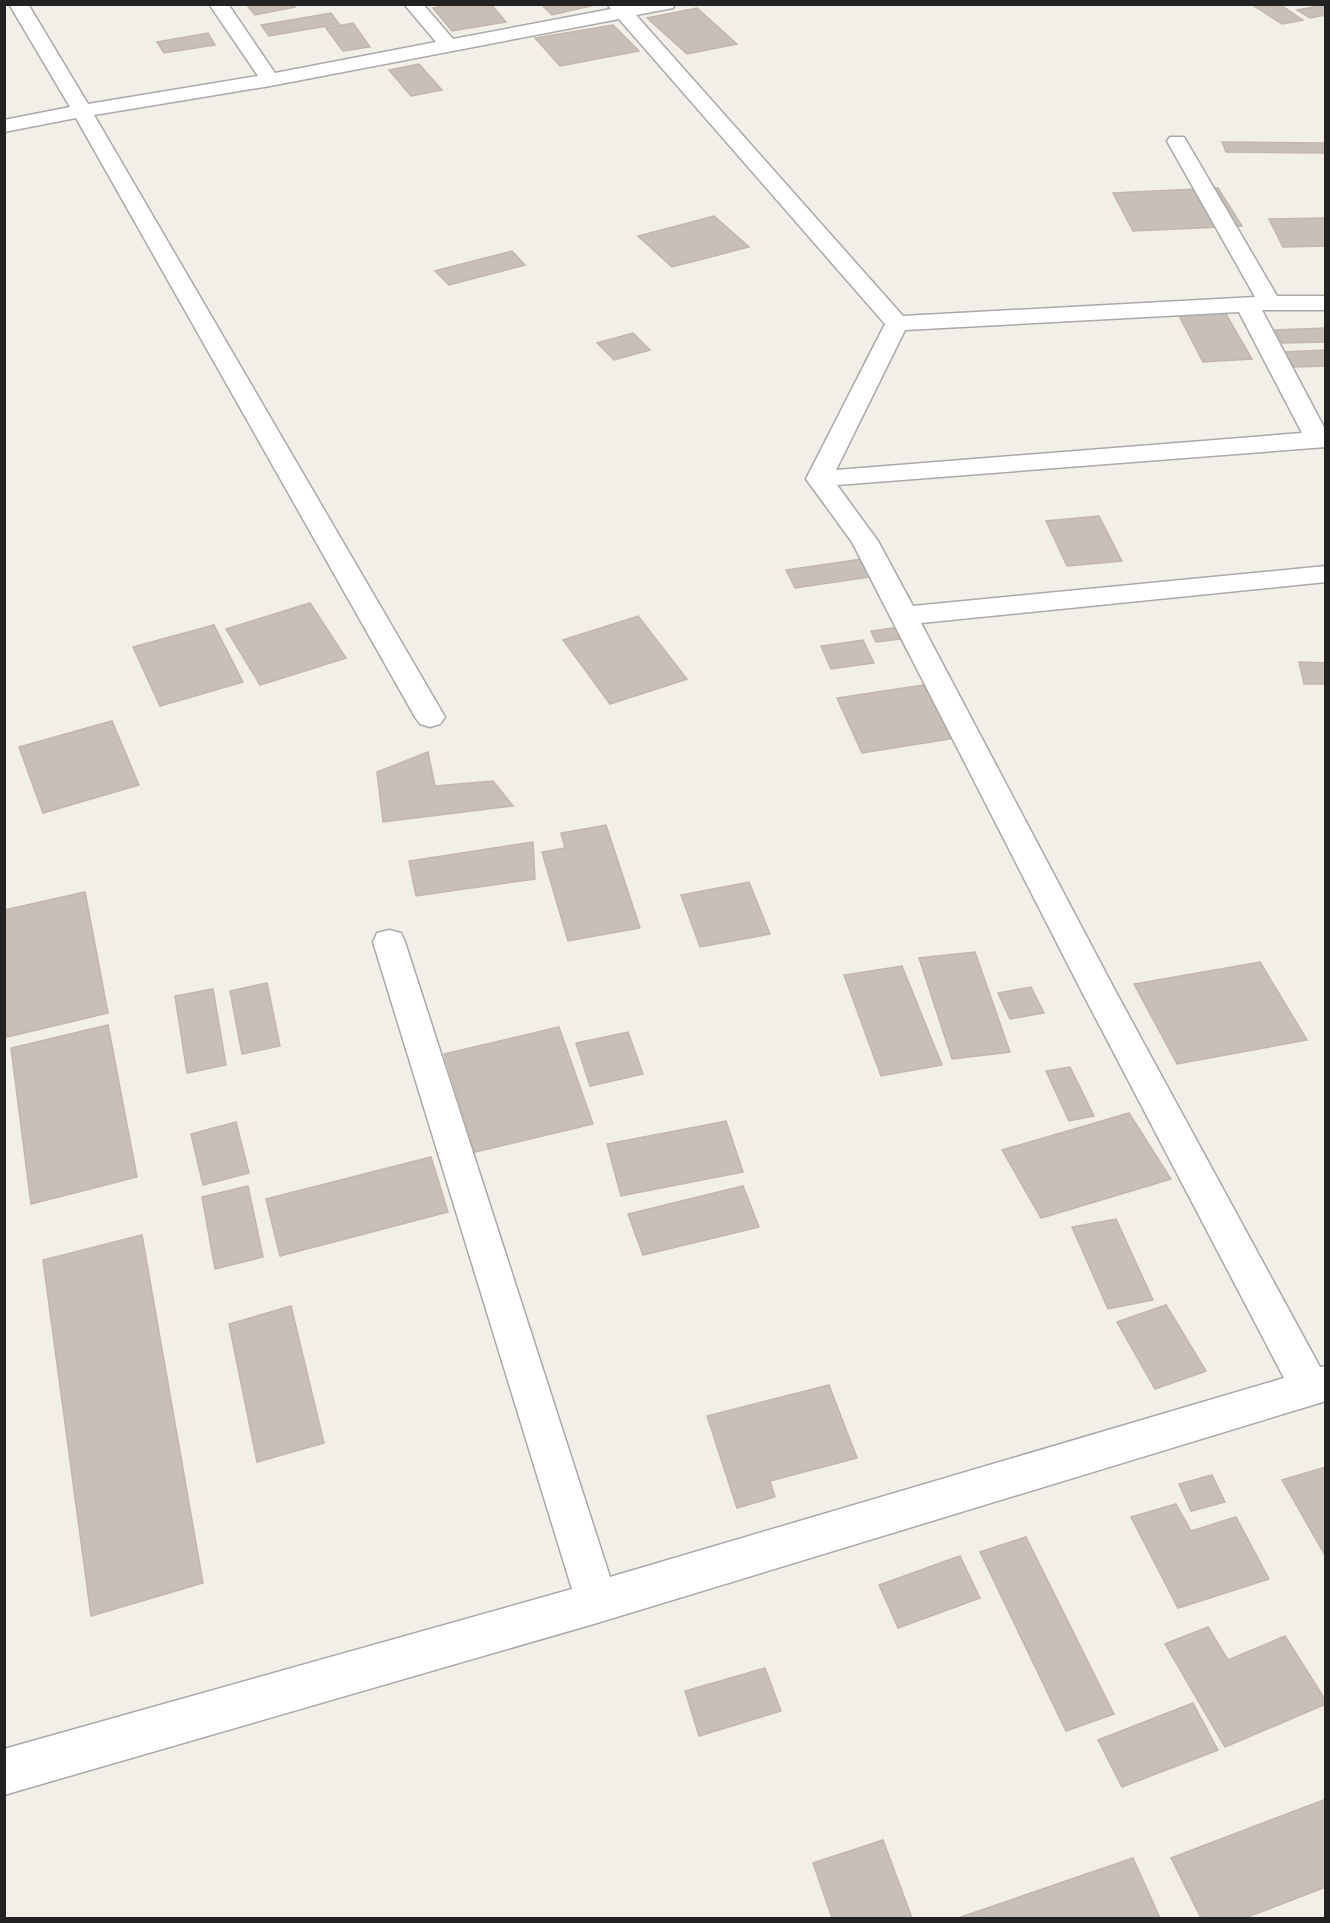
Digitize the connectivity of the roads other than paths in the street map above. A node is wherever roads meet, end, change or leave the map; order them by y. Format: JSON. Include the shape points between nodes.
{"nodes":[{"id":1,"x":18,"y":4,"type":"edge"},
{"id":2,"x":218,"y":4,"type":"edge"},
{"id":3,"x":413,"y":4,"type":"edge"},
{"id":4,"x":666,"y":4,"type":"edge"},
{"id":5,"x":620,"y":9,"type":"edge"},
{"id":6,"x":449,"y":46,"type":"junction"},
{"id":7,"x":270,"y":80,"type":"junction"},
{"id":8,"x":82,"y":111,"type":"junction"},
{"id":9,"x":4,"y":126,"type":"edge"},
{"id":10,"x":1178,"y":141,"type":"dead end"},
{"id":11,"x":1326,"y":303,"type":"edge"},
{"id":12,"x":1258,"y":304,"type":"junction"},
{"id":13,"x":897,"y":323,"type":"junction"},
{"id":14,"x":1321,"y":439,"type":"edge"},
{"id":15,"x":819,"y":479,"type":"junction"},
{"id":16,"x":1326,"y":574,"type":"edge"},
{"id":17,"x":904,"y":616,"type":"junction"},
{"id":18,"x":430,"y":717,"type":"dead end"},
{"id":19,"x":389,"y":942,"type":"dead end"},
{"id":20,"x":1317,"y":1385,"type":"edge"},
{"id":21,"x":597,"y":1602,"type":"junction"},
{"id":22,"x":4,"y":1772,"type":"edge"}],
"edges":[{"from":1,"to":8,"type":"street"},
{"from":2,"to":7,"type":"street"},
{"from":3,"to":6,"type":"street"},
{"from":4,"to":5,"type":"street"},
{"from":5,"to":6,"type":"street"},
{"from":5,"to":13,"type":"street"},
{"from":6,"to":7,"type":"street"},
{"from":7,"to":8,"type":"street"},
{"from":8,"to":9,"type":"street"},
{"from":8,"to":18,"type":"street"},
{"from":10,"to":12,"type":"street"},
{"from":11,"to":12,"type":"street"},
{"from":12,"to":13,"type":"street"},
{"from":12,"to":14,"type":"street"},
{"from":13,"to":15,"type":"street"},
{"from":14,"to":15,"type":"street"},
{"from":15,"to":17,"type":"street","via":[[865,542]]},
{"from":16,"to":17,"type":"street"},
{"from":17,"to":20,"type":"street","via":[[1100,994]]},
{"from":19,"to":21,"type":"street"},
{"from":20,"to":21,"type":"street"},
{"from":21,"to":22,"type":"street"}]}
